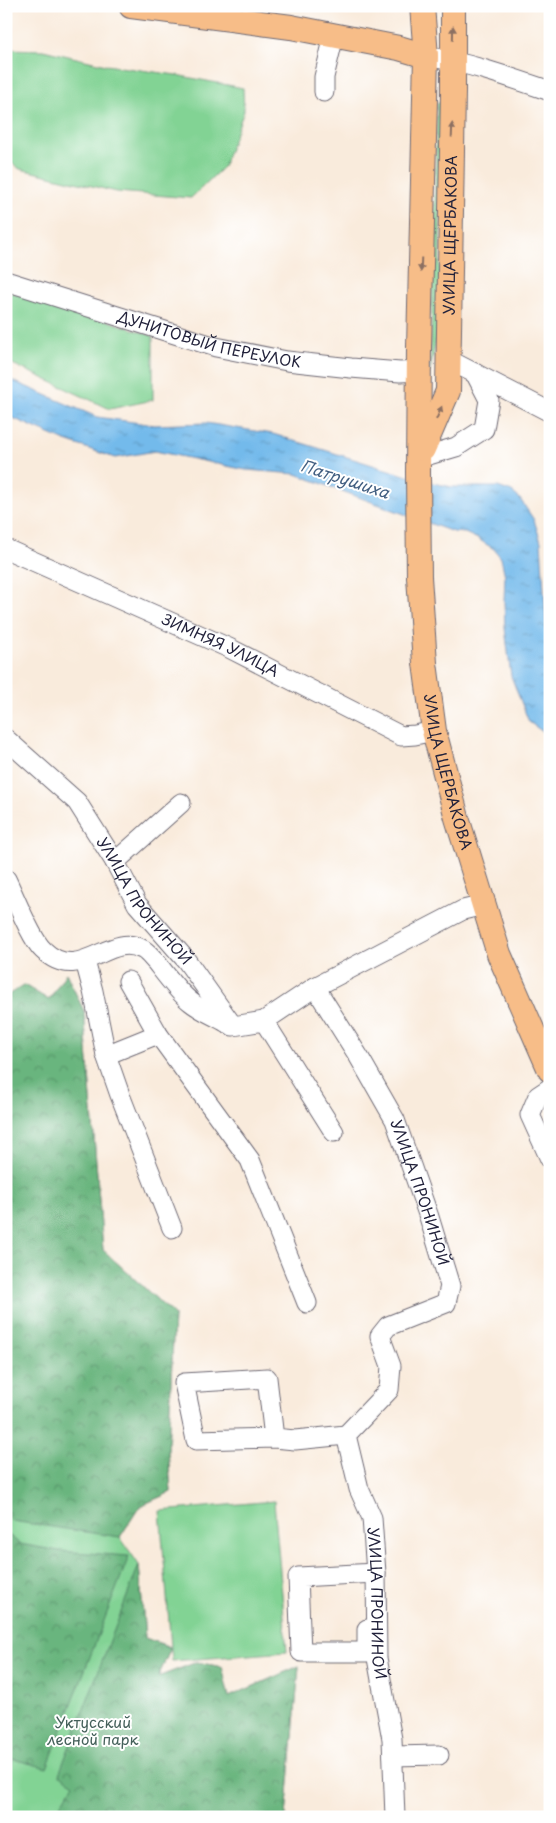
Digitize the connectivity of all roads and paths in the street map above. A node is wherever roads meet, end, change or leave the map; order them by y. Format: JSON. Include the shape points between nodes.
{"nodes":[{"id":1,"x":131,"y":6,"type":"edge"},
{"id":2,"x":422,"y":6,"type":"edge"},
{"id":3,"x":453,"y":6,"type":"edge"},
{"id":4,"x":334,"y":36,"type":"junction"},
{"id":5,"x":426,"y":56,"type":"junction"},
{"id":6,"x":452,"y":60,"type":"junction"},
{"id":7,"x":550,"y":91,"type":"edge"},
{"id":8,"x":324,"y":92,"type":"dead end"},
{"id":9,"x":6,"y":281,"type":"edge"},
{"id":10,"x":449,"y":360,"type":"junction"},
{"id":11,"x":419,"y":371,"type":"junction"},
{"id":12,"x":475,"y":373,"type":"junction"},
{"id":13,"x":550,"y":412,"type":"edge"},
{"id":14,"x":419,"y":465,"type":"junction"},
{"id":15,"x":6,"y":549,"type":"edge"},
{"id":16,"x":434,"y":731,"type":"junction"},
{"id":17,"x":6,"y":739,"type":"edge"},
{"id":18,"x":181,"y":803,"type":"dead end"},
{"id":19,"x":115,"y":862,"type":"junction"},
{"id":20,"x":6,"y":879,"type":"edge"},
{"id":21,"x":484,"y":905,"type":"junction"},
{"id":22,"x":84,"y":961,"type":"junction"},
{"id":23,"x":128,"y":981,"type":"dead end"},
{"id":24,"x":316,"y":987,"type":"junction"},
{"id":25,"x":264,"y":1021,"type":"junction"},
{"id":26,"x":233,"y":1026,"type":"junction"},
{"id":27,"x":158,"y":1034,"type":"junction"},
{"id":28,"x":544,"y":1038,"type":"edge"},
{"id":29,"x":106,"y":1055,"type":"junction"},
{"id":30,"x":550,"y":1070,"type":"edge"},
{"id":31,"x":550,"y":1088,"type":"edge"},
{"id":32,"x":334,"y":1132,"type":"dead end"},
{"id":33,"x":550,"y":1159,"type":"edge"},
{"id":34,"x":172,"y":1228,"type":"dead end"},
{"id":35,"x":307,"y":1303,"type":"dead end"},
{"id":36,"x":346,"y":1435,"type":"junction"},
{"id":37,"x":274,"y":1438,"type":"junction"},
{"id":38,"x":371,"y":1574,"type":"junction"},
{"id":39,"x":439,"y":1755,"type":"dead end"},
{"id":40,"x":392,"y":1756,"type":"junction"},
{"id":41,"x":395,"y":1817,"type":"edge"}],
"edges":[{"from":1,"to":4,"type":"main road","via":[[291,27]]},
{"from":2,"to":5,"type":"main road","name":"УЛИЦА ЩЕРБАКОВА"},
{"from":6,"to":3,"type":"main road","name":"УЛИЦА ЩЕРБАКОВА","one_way":true},
{"from":4,"to":5,"type":"main road"},
{"from":4,"to":8,"type":"street"},
{"from":5,"to":6,"type":"street"},
{"from":5,"to":11,"type":"main road","name":"УЛИЦА ЩЕРБАКОВА","one_way":true},
{"from":6,"to":7,"type":"street"},
{"from":10,"to":6,"type":"main road","name":"УЛИЦА ЩЕРБАКОВА","one_way":true},
{"from":9,"to":11,"type":"street","name":"ДУНИТОВЫЙ ПЕРЕУЛОК","via":[[216,346],[287,361],[370,370]]},
{"from":10,"to":12,"type":"street"},
{"from":14,"to":10,"type":"main road","name":"УЛИЦА ЩЕРБАКОВА","one_way":true,"via":[[448,391]]},
{"from":11,"to":14,"type":"main road","name":"УЛИЦА ЩЕРБАКОВА"},
{"from":12,"to":13,"type":"street"},
{"from":12,"to":14,"type":"street","via":[[489,400],[484,429]]},
{"from":14,"to":16,"type":"main road","name":"УЛИЦА ЩЕРБАКОВА","via":[[419,577]]},
{"from":15,"to":16,"type":"street","name":"ЗИМНЯЯ УЛИЦА","via":[[229,648],[401,736]]},
{"from":16,"to":21,"type":"main road","name":"УЛИЦА ЩЕРБАКОВА","via":[[456,818]]},
{"from":17,"to":19,"type":"street","name":"УЛИЦА ПРОНИНОЙ","via":[[78,802]]},
{"from":18,"to":19,"type":"street"},
{"from":19,"to":26,"type":"street","name":"УЛИЦА ПРОНИНОЙ","via":[[137,904],[186,960]]},
{"from":20,"to":22,"type":"street","via":[[42,950],[60,961]]},
{"from":21,"to":24,"type":"street","via":[[463,910]]},
{"from":21,"to":28,"type":"main road","name":"УЛИЦА ЩЕРБАКОВА","via":[[499,954]]},
{"from":22,"to":26,"type":"street","via":[[114,948],[129,945],[143,949],[191,1002]]},
{"from":22,"to":29,"type":"street"},
{"from":23,"to":27,"type":"street"},
{"from":24,"to":25,"type":"street"},
{"from":24,"to":36,"type":"street","name":"УЛИЦА ПРОНИНОЙ","via":[[395,1120],[450,1286],[446,1303],[388,1326],[380,1336],[390,1366],[389,1390]]},
{"from":25,"to":26,"type":"street"},
{"from":25,"to":32,"type":"street"},
{"from":27,"to":29,"type":"street","via":[[134,1049]]},
{"from":27,"to":35,"type":"street","via":[[250,1160]]},
{"from":28,"to":30,"type":"main road","name":"УЛИЦА ЩЕРБАКОВА"},
{"from":29,"to":34,"type":"street"},
{"from":31,"to":33,"type":"street","via":[[538,1096],[530,1115]]},
{"from":36,"to":37,"type":"street","via":[[295,1440]]},
{"from":36,"to":38,"type":"street","name":"УЛИЦА ПРОНИНОЙ","via":[[360,1489],[372,1518]]},
{"from":37,"to":37,"type":"street","via":[[266,1378],[184,1383],[196,1440]]},
{"from":38,"to":38,"type":"street","via":[[298,1576],[301,1652],[367,1652]]},
{"from":38,"to":40,"type":"street","name":"УЛИЦА ПРОНИНОЙ","via":[[377,1658],[392,1739]]},
{"from":39,"to":40,"type":"street"},
{"from":40,"to":41,"type":"street","name":"УЛИЦА ПРОНИНОЙ"}]}
